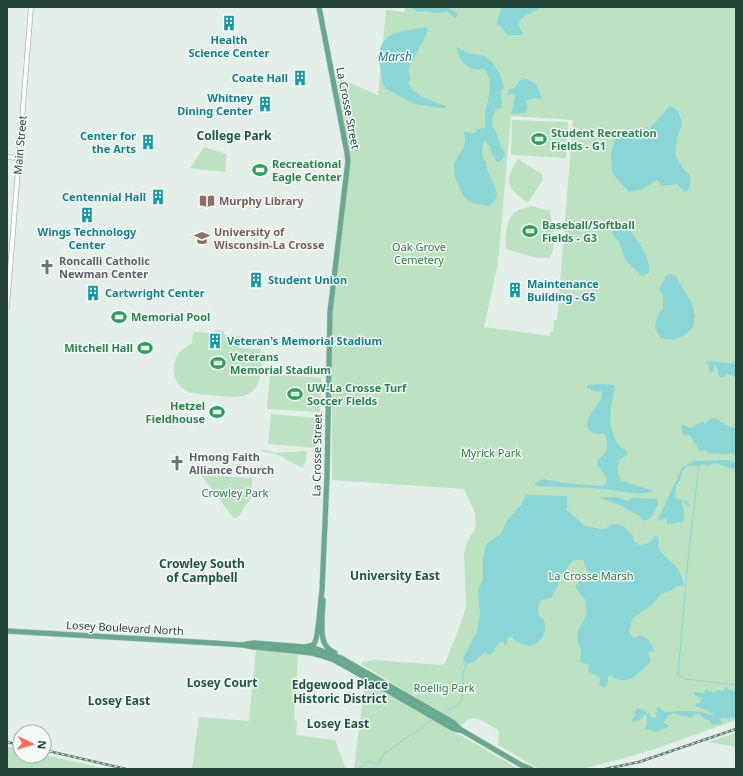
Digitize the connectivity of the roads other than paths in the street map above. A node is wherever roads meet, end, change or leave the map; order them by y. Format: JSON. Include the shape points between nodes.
{"nodes":[{"id":1,"x":31,"y":7,"type":"edge"},
{"id":2,"x":319,"y":7,"type":"edge"},
{"id":3,"x":7,"y":157,"type":"edge"},
{"id":4,"x":19,"y":158,"type":"junction"},
{"id":5,"x":7,"y":307,"type":"edge"},
{"id":6,"x":322,"y":591,"type":"junction"},
{"id":7,"x":7,"y":631,"type":"edge"},
{"id":8,"x":320,"y":635,"type":"junction"},
{"id":9,"x":243,"y":645,"type":"junction"},
{"id":10,"x":305,"y":647,"type":"junction"},
{"id":11,"x":319,"y":652,"type":"junction"},
{"id":12,"x":341,"y":658,"type":"junction"},
{"id":13,"x":463,"y":731,"type":"junction"},
{"id":14,"x":523,"y":767,"type":"edge"},
{"id":15,"x":531,"y":769,"type":"edge"}],
"edges":[{"from":1,"to":4,"type":"street","name":"Main Street"},
{"from":2,"to":6,"type":"main road","name":"La Crosse Street","via":[[348,153],[330,312],[328,477]]},
{"from":3,"to":4,"type":"street"},
{"from":4,"to":5,"type":"street","name":"Main Street"},
{"from":6,"to":8,"type":"main road"},
{"from":6,"to":8,"type":"main road","name":"La Crosse Street","via":[[318,622]]},
{"from":7,"to":9,"type":"main road","name":"Losey Boulevard North"},
{"from":8,"to":10,"type":"main road","via":[[314,644]]},
{"from":8,"to":11,"type":"main road"},
{"from":8,"to":12,"type":"main road","via":[[327,647]]},
{"from":9,"to":10,"type":"main road","name":"Losey Boulevard North","via":[[254,643]]},
{"from":9,"to":11,"type":"main road","name":"Losey Boulevard North"},
{"from":10,"to":11,"type":"main road","name":"Losey Boulevard North"},
{"from":11,"to":12,"type":"main road"},
{"from":11,"to":13,"type":"main road","via":[[452,728]]},
{"from":12,"to":13,"type":"main road","via":[[454,723]]},
{"from":13,"to":14,"type":"main road"},
{"from":14,"to":15,"type":"main road"}]}
